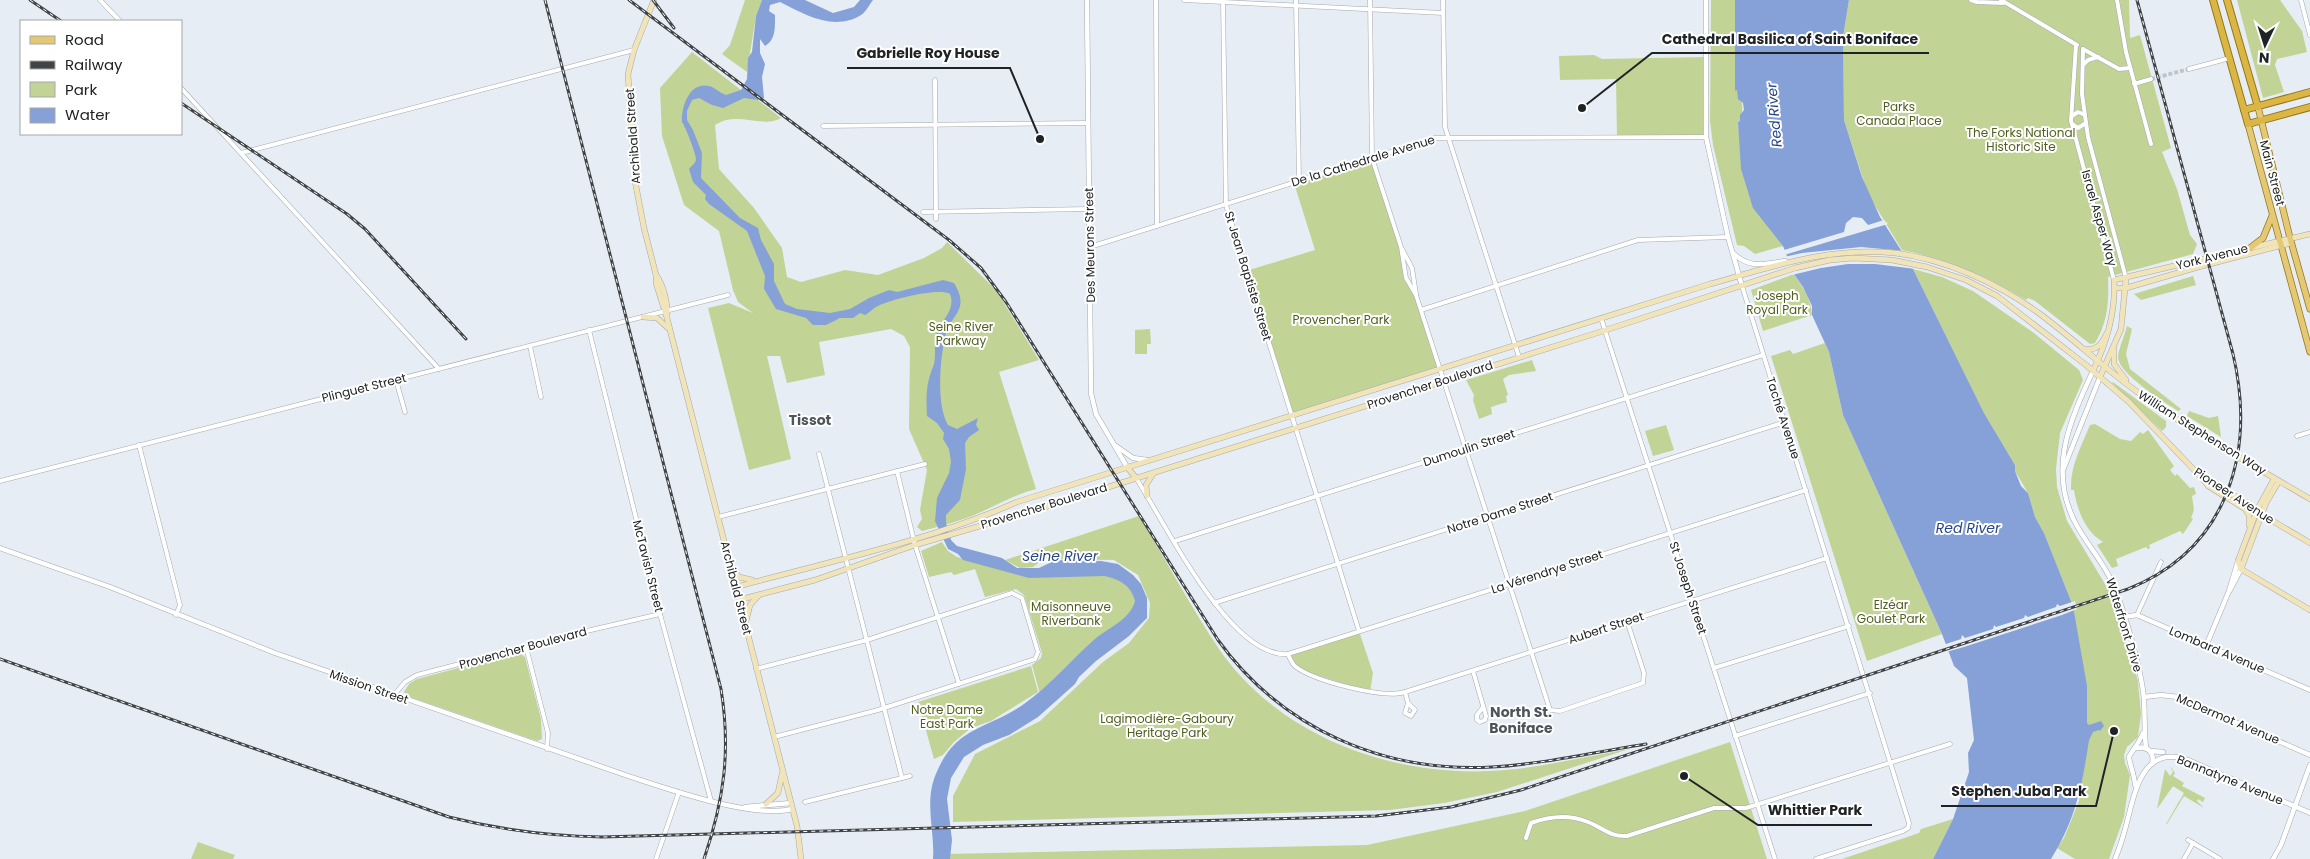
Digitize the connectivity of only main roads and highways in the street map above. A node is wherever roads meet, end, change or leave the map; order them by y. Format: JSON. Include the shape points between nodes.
{"nodes":[{"id":1,"x":654,"y":0,"type":"edge"},
{"id":2,"x":2213,"y":0,"type":"edge"},
{"id":3,"x":2227,"y":1,"type":"edge"},
{"id":4,"x":2310,"y":92,"type":"edge"},
{"id":5,"x":2258,"y":107,"type":"junction"},
{"id":6,"x":2310,"y":107,"type":"edge"},
{"id":7,"x":2244,"y":110,"type":"junction"},
{"id":8,"x":2261,"y":120,"type":"junction"},
{"id":9,"x":2248,"y":124,"type":"junction"},
{"id":10,"x":2272,"y":216,"type":"junction"},
{"id":11,"x":2310,"y":234,"type":"edge"},
{"id":12,"x":2291,"y":241,"type":"junction"},
{"id":13,"x":2280,"y":244,"type":"junction"},
{"id":14,"x":2250,"y":248,"type":"junction"},
{"id":15,"x":2126,"y":278,"type":"junction"},
{"id":16,"x":2114,"y":280,"type":"joint"},
{"id":17,"x":2115,"y":288,"type":"junction"},
{"id":18,"x":2126,"y":288,"type":"junction"},
{"id":19,"x":2310,"y":309,"type":"edge"},
{"id":20,"x":643,"y":317,"type":"road end"},
{"id":21,"x":2110,"y":326,"type":"junction"},
{"id":22,"x":670,"y":330,"type":"junction"},
{"id":23,"x":2114,"y":347,"type":"junction"},
{"id":24,"x":2083,"y":349,"type":"junction"},
{"id":25,"x":2310,"y":351,"type":"edge"},
{"id":26,"x":2098,"y":361,"type":"junction"},
{"id":27,"x":2105,"y":366,"type":"junction"},
{"id":28,"x":2093,"y":371,"type":"junction"},
{"id":29,"x":2100,"y":377,"type":"junction"},
{"id":30,"x":2142,"y":396,"type":"junction"},
{"id":31,"x":1127,"y":467,"type":"junction"},
{"id":32,"x":1153,"y":473,"type":"junction"},
{"id":33,"x":2200,"y":476,"type":"junction"},
{"id":34,"x":1136,"y":478,"type":"junction"},
{"id":35,"x":2277,"y":480,"type":"junction"},
{"id":36,"x":1148,"y":496,"type":"road end"},
{"id":37,"x":2310,"y":499,"type":"edge"},
{"id":38,"x":2260,"y":512,"type":"junction"},
{"id":39,"x":988,"y":514,"type":"junction"},
{"id":40,"x":991,"y":522,"type":"junction"},
{"id":41,"x":963,"y":527,"type":"junction"},
{"id":42,"x":2249,"y":532,"type":"junction"},
{"id":43,"x":915,"y":542,"type":"junction"},
{"id":44,"x":2310,"y":544,"type":"edge"},
{"id":45,"x":729,"y":564,"type":"junction"},
{"id":46,"x":2241,"y":570,"type":"junction"},
{"id":47,"x":758,"y":581,"type":"junction"},
{"id":48,"x":736,"y":587,"type":"junction"},
{"id":49,"x":760,"y":594,"type":"junction"},
{"id":50,"x":739,"y":600,"type":"junction"},
{"id":51,"x":2310,"y":610,"type":"edge"},
{"id":52,"x":745,"y":628,"type":"junction"},
{"id":53,"x":782,"y":771,"type":"junction"},
{"id":54,"x":766,"y":804,"type":"road end"},
{"id":55,"x":801,"y":859,"type":"edge"}],
"edges":[{"from":1,"to":22,"type":"main road","name":"Archibald Street","via":[[628,74],[635,181]]},
{"from":2,"to":7,"type":"highway","name":"Main Street"},
{"from":3,"to":5,"type":"highway","name":"Main Street"},
{"from":4,"to":5,"type":"highway"},
{"from":5,"to":7,"type":"highway"},
{"from":5,"to":8,"type":"main road","name":"Main Street"},
{"from":6,"to":8,"type":"highway"},
{"from":7,"to":9,"type":"highway","name":"Main Street"},
{"from":8,"to":9,"type":"highway"},
{"from":8,"to":12,"type":"main road","name":"Main Street"},
{"from":9,"to":10,"type":"main road","name":"Main Street"},
{"from":10,"to":13,"type":"main road","name":"Main Street"},
{"from":10,"to":14,"type":"main road","via":[[2263,238]]},
{"from":11,"to":12,"type":"main road","name":"York Avenue"},
{"from":12,"to":13,"type":"main road","name":"York Avenue"},
{"from":12,"to":19,"type":"main road","name":"Main Street"},
{"from":13,"to":14,"type":"main road","name":"York Avenue"},
{"from":13,"to":18,"type":"main road","name":"York Avenue"},
{"from":13,"to":25,"type":"main road","name":"Main Street"},
{"from":14,"to":15,"type":"main road","name":"York Avenue"},
{"from":15,"to":16,"type":"main road","name":"York Avenue"},
{"from":15,"to":18,"type":"main road","name":"Israel Asper Way"},
{"from":16,"to":17,"type":"main road","name":"Israel Asper Way"},
{"from":17,"to":18,"type":"main road","name":"York Avenue"},
{"from":17,"to":21,"type":"main road","name":"Israel Asper Way"},
{"from":18,"to":23,"type":"main road","name":"Israel Asper Way"},
{"from":20,"to":22,"type":"main road","via":[[657,318]]},
{"from":21,"to":24,"type":"main road","via":[[2099,346],[2092,350]]},
{"from":21,"to":26,"type":"main road","name":"Israel Asper Way"},
{"from":22,"to":45,"type":"main road","name":"Archibald Street"},
{"from":23,"to":27,"type":"main road","name":"Israel Asper Way"},
{"from":23,"to":30,"type":"main road","via":[[2116,368]]},
{"from":24,"to":26,"type":"main road","name":"Provencher Boulevard"},
{"from":24,"to":31,"type":"main road","name":"Provencher Boulevard","via":[[2039,313],[2010,295],[1943,264],[1910,256],[1835,253],[1754,271]]},
{"from":26,"to":27,"type":"main road","name":"William Stephenson Way"},
{"from":26,"to":28,"type":"main road","name":"Waterfront Drive"},
{"from":27,"to":29,"type":"main road","name":"Israel Asper Way"},
{"from":27,"to":30,"type":"main road","name":"William Stephenson Way"},
{"from":28,"to":29,"type":"main road","name":"Provencher Boulevard"},
{"from":28,"to":32,"type":"main road","name":"Provencher Boulevard","via":[[1997,296],[1947,273],[1900,261],[1853,258],[1804,266]]},
{"from":29,"to":33,"type":"main road","name":"Pioneer Avenue"},
{"from":30,"to":35,"type":"main road","name":"William Stephenson Way"},
{"from":31,"to":34,"type":"main road","name":"Des Meurons Street"},
{"from":31,"to":39,"type":"main road","name":"Provencher Boulevard"},
{"from":32,"to":34,"type":"main road","name":"Provencher Boulevard"},
{"from":32,"to":36,"type":"main road","via":[[1146,485]]},
{"from":33,"to":38,"type":"main road","name":"Pioneer Avenue"},
{"from":33,"to":42,"type":"main road","via":[[2208,486],[2246,509]]},
{"from":34,"to":40,"type":"main road","name":"Provencher Boulevard"},
{"from":35,"to":37,"type":"main road","name":"William Stephenson Way"},
{"from":35,"to":38,"type":"main road"},
{"from":38,"to":42,"type":"main road"},
{"from":38,"to":44,"type":"main road","name":"Pioneer Avenue"},
{"from":38,"to":46,"type":"main road"},
{"from":39,"to":40,"type":"main road"},
{"from":39,"to":41,"type":"main road","name":"Provencher Boulevard"},
{"from":40,"to":41,"type":"main road","name":"Provencher Boulevard"},
{"from":41,"to":43,"type":"main road","name":"Provencher Boulevard"},
{"from":42,"to":46,"type":"main road","via":[[2238,561]]},
{"from":43,"to":47,"type":"main road","name":"Provencher Boulevard"},
{"from":43,"to":49,"type":"main road","name":"Provencher Boulevard","via":[[849,570]]},
{"from":45,"to":47,"type":"main road","via":[[739,577]]},
{"from":45,"to":48,"type":"main road","name":"Archibald Street"},
{"from":46,"to":51,"type":"main road"},
{"from":47,"to":48,"type":"main road","name":"Provencher Boulevard"},
{"from":48,"to":50,"type":"main road","name":"Archibald Street"},
{"from":49,"to":50,"type":"main road","name":"Provencher Boulevard"},
{"from":49,"to":52,"type":"main road","via":[[750,605]]},
{"from":50,"to":52,"type":"main road","name":"Archibald Street"},
{"from":52,"to":53,"type":"main road","name":"Archibald Street"},
{"from":53,"to":54,"type":"main road","via":[[780,791]]},
{"from":53,"to":55,"type":"main road","name":"Archibald Street","via":[[799,836]]}]}
